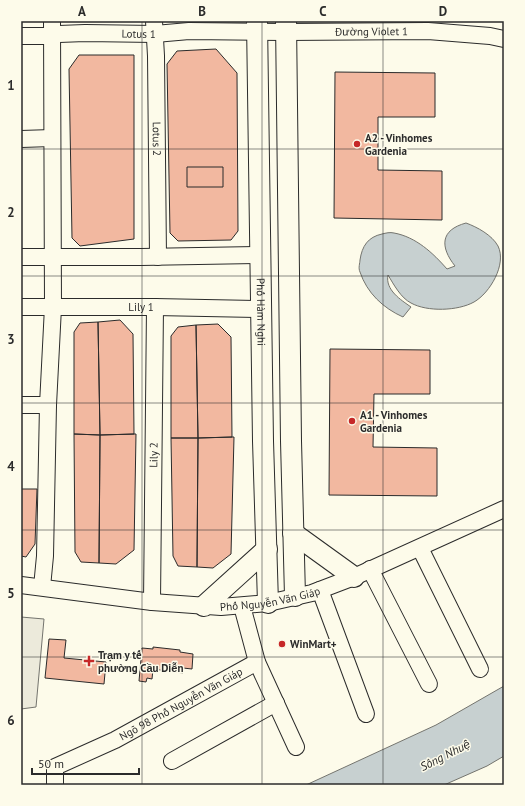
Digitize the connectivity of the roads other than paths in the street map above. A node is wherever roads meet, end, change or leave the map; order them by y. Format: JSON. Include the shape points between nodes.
{"nodes":[{"id":1,"x":257,"y":26,"type":"edge"},
{"id":2,"x":428,"y":26,"type":"edge"},
{"id":3,"x":154,"y":27,"type":"edge"},
{"id":4,"x":286,"y":27,"type":"edge"},
{"id":5,"x":52,"y":29,"type":"edge"},
{"id":6,"x":21,"y":36,"type":"edge"},
{"id":7,"x":504,"y":39,"type":"edge"},
{"id":8,"x":52,"y":138,"type":"junction"},
{"id":9,"x":21,"y":139,"type":"edge"},
{"id":10,"x":262,"y":255,"type":"junction"},
{"id":11,"x":21,"y":257,"type":"edge"},
{"id":12,"x":158,"y":257,"type":"junction"},
{"id":13,"x":53,"y":258,"type":"junction"},
{"id":14,"x":21,"y":307,"type":"edge"},
{"id":15,"x":53,"y":307,"type":"junction"},
{"id":16,"x":155,"y":307,"type":"junction"},
{"id":17,"x":262,"y":309,"type":"junction"},
{"id":18,"x":21,"y":405,"type":"edge"},
{"id":19,"x":48,"y":405,"type":"junction"},
{"id":20,"x":504,"y":509,"type":"edge"},
{"id":21,"x":293,"y":533,"type":"junction"},
{"id":22,"x":420,"y":548,"type":"junction"},
{"id":23,"x":267,"y":549,"type":"junction"},
{"id":24,"x":362,"y":573,"type":"junction"},
{"id":25,"x":21,"y":585,"type":"edge"},
{"id":26,"x":42,"y":587,"type":"junction"},
{"id":27,"x":320,"y":590,"type":"junction"},
{"id":28,"x":295,"y":596,"type":"junction"},
{"id":29,"x":152,"y":602,"type":"junction"},
{"id":30,"x":268,"y":603,"type":"junction"},
{"id":31,"x":204,"y":606,"type":"junction"},
{"id":32,"x":242,"y":606,"type":"junction"},
{"id":33,"x":257,"y":662,"type":"junction"},
{"id":34,"x":480,"y":669,"type":"dead end"},
{"id":35,"x":429,"y":684,"type":"dead end"},
{"id":36,"x":276,"y":703,"type":"junction"},
{"id":37,"x":366,"y":714,"type":"dead end"},
{"id":38,"x":296,"y":746,"type":"dead end"},
{"id":39,"x":172,"y":760,"type":"dead end"},
{"id":40,"x":55,"y":785,"type":"edge"}],
"edges":[{"from":1,"to":3,"type":"street","name":"Lotus 1","via":[[189,31]]},
{"from":1,"to":4,"type":"street","name":"Đường Violet 1"},
{"from":1,"to":10,"type":"main road","name":"Phố Hàm Nghi"},
{"from":2,"to":4,"type":"street","name":"Đường Violet 1"},
{"from":2,"to":7,"type":"street","name":"Đường Violet 1"},
{"from":3,"to":5,"type":"street","name":"Lotus 1","via":[[59,34]]},
{"from":3,"to":12,"type":"street","name":"Lotus 2"},
{"from":4,"to":21,"type":"main road"},
{"from":5,"to":6,"type":"street","name":"Lotus 1"},
{"from":5,"to":8,"type":"street"},
{"from":8,"to":9,"type":"street"},
{"from":8,"to":13,"type":"street"},
{"from":10,"to":12,"type":"street"},
{"from":10,"to":17,"type":"main road","name":"Phố Hàm Nghi"},
{"from":11,"to":13,"type":"street"},
{"from":12,"to":13,"type":"street"},
{"from":13,"to":15,"type":"street"},
{"from":14,"to":15,"type":"street","name":"Lily 1"},
{"from":15,"to":16,"type":"street","name":"Lily 1"},
{"from":15,"to":19,"type":"street"},
{"from":16,"to":17,"type":"street","name":"Lily 1"},
{"from":16,"to":29,"type":"street","name":"Lily 2"},
{"from":17,"to":23,"type":"main road","name":"Phố Hàm Nghi"},
{"from":18,"to":19,"type":"street"},
{"from":19,"to":26,"type":"street"},
{"from":20,"to":22,"type":"street","name":"Phố Nguyễn Văn Giáp"},
{"from":21,"to":24,"type":"main road"},
{"from":21,"to":28,"type":"main road"},
{"from":22,"to":24,"type":"street","name":"Phố Nguyễn Văn Giáp"},
{"from":22,"to":34,"type":"street"},
{"from":23,"to":30,"type":"main road","name":"Phố Hàm Nghi"},
{"from":23,"to":31,"type":"main road"},
{"from":24,"to":27,"type":"street","name":"Phố Nguyễn Văn Giáp"},
{"from":24,"to":35,"type":"street"},
{"from":25,"to":26,"type":"street","name":"Phố Nguyễn Văn Giáp"},
{"from":26,"to":29,"type":"street","name":"Phố Nguyễn Văn Giáp"},
{"from":27,"to":28,"type":"street","name":"Phố Nguyễn Văn Giáp"},
{"from":27,"to":37,"type":"street"},
{"from":28,"to":30,"type":"street","name":"Phố Nguyễn Văn Giáp"},
{"from":29,"to":31,"type":"street","name":"Phố Nguyễn Văn Giáp"},
{"from":30,"to":32,"type":"street","name":"Phố Nguyễn Văn Giáp"},
{"from":31,"to":32,"type":"street","name":"Phố Nguyễn Văn Giáp"},
{"from":32,"to":33,"type":"street"},
{"from":33,"to":36,"type":"street"},
{"from":33,"to":40,"type":"street","name":"Ngõ 98 Phố Nguyễn Văn Giáp","via":[[115,740],[55,767]]},
{"from":36,"to":38,"type":"street"},
{"from":36,"to":39,"type":"street"}]}
